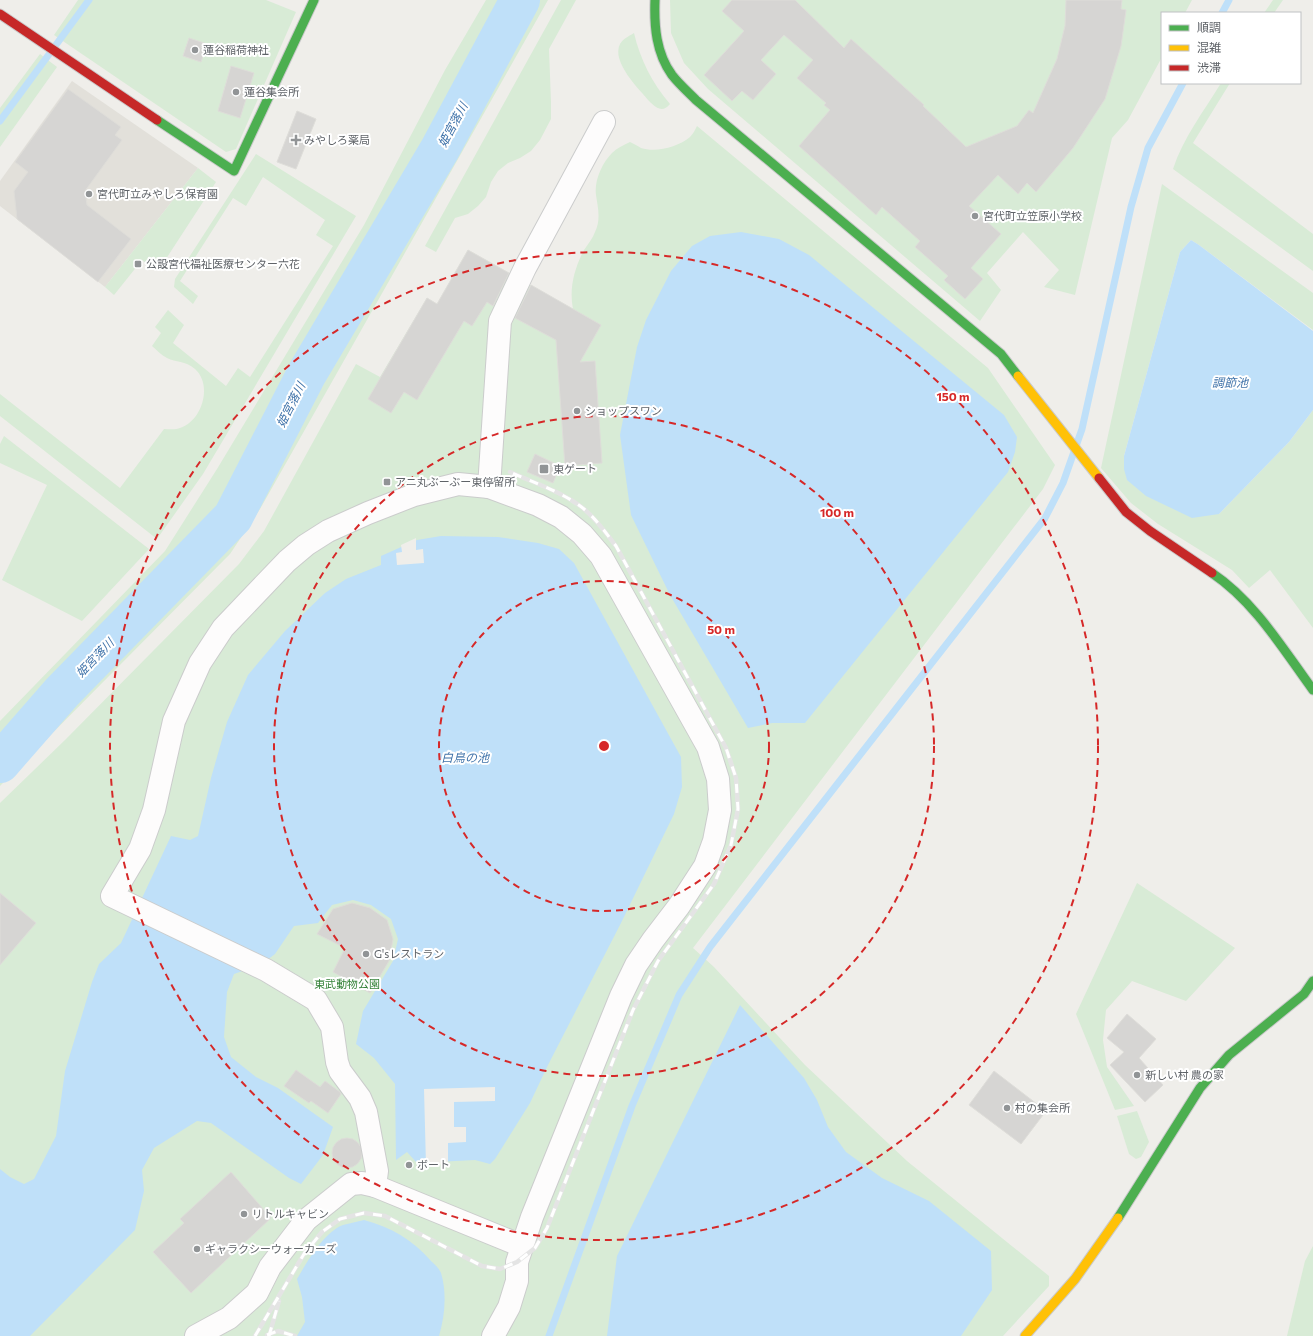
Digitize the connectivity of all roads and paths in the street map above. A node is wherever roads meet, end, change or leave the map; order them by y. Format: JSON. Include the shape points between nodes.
{"nodes":[{"id":1,"x":314,"y":0,"type":"edge"},
{"id":2,"x":655,"y":0,"type":"edge"},
{"id":3,"x":0,"y":14,"type":"edge"},
{"id":4,"x":604,"y":122,"type":"dead end"},
{"id":5,"x":489,"y":487,"type":"junction"},
{"id":6,"x":1313,"y":690,"type":"edge"},
{"id":7,"x":1313,"y":981,"type":"edge"},
{"id":8,"x":375,"y":1186,"type":"junction"},
{"id":9,"x":522,"y":1246,"type":"junction"},
{"id":10,"x":196,"y":1336,"type":"edge"},
{"id":11,"x":493,"y":1336,"type":"edge"},
{"id":12,"x":1025,"y":1336,"type":"edge"}],
"edges":[{"from":1,"to":3,"type":"street","via":[[234,171]]},
{"from":2,"to":6,"type":"street","via":[[654,16],[658,43],[670,73],[696,100],[1001,354],[1126,512],[1229,584],[1262,620]]},
{"from":4,"to":5,"type":"street","via":[[525,268],[500,321]]},
{"from":5,"to":8,"type":"street","via":[[458,484],[414,495],[328,531],[287,561],[223,628],[200,663],[174,721],[154,810],[140,849],[112,896],[266,970],[316,1000],[332,1027],[340,1071],[360,1098],[366,1112],[377,1171]]},
{"from":5,"to":9,"type":"street","via":[[538,505],[561,517],[582,534],[601,556],[708,747],[718,779],[720,810],[714,841],[705,866],[636,965],[621,996]]},
{"from":7,"to":12,"type":"street","via":[[1304,994],[1229,1055],[1200,1088],[1119,1217],[1079,1273]]},
{"from":8,"to":9,"type":"street"},
{"from":8,"to":10,"type":"street","via":[[351,1184],[306,1220],[270,1267],[257,1293],[229,1318]]},
{"from":9,"to":11,"type":"street","via":[[517,1262],[517,1281],[509,1307]]}]}
